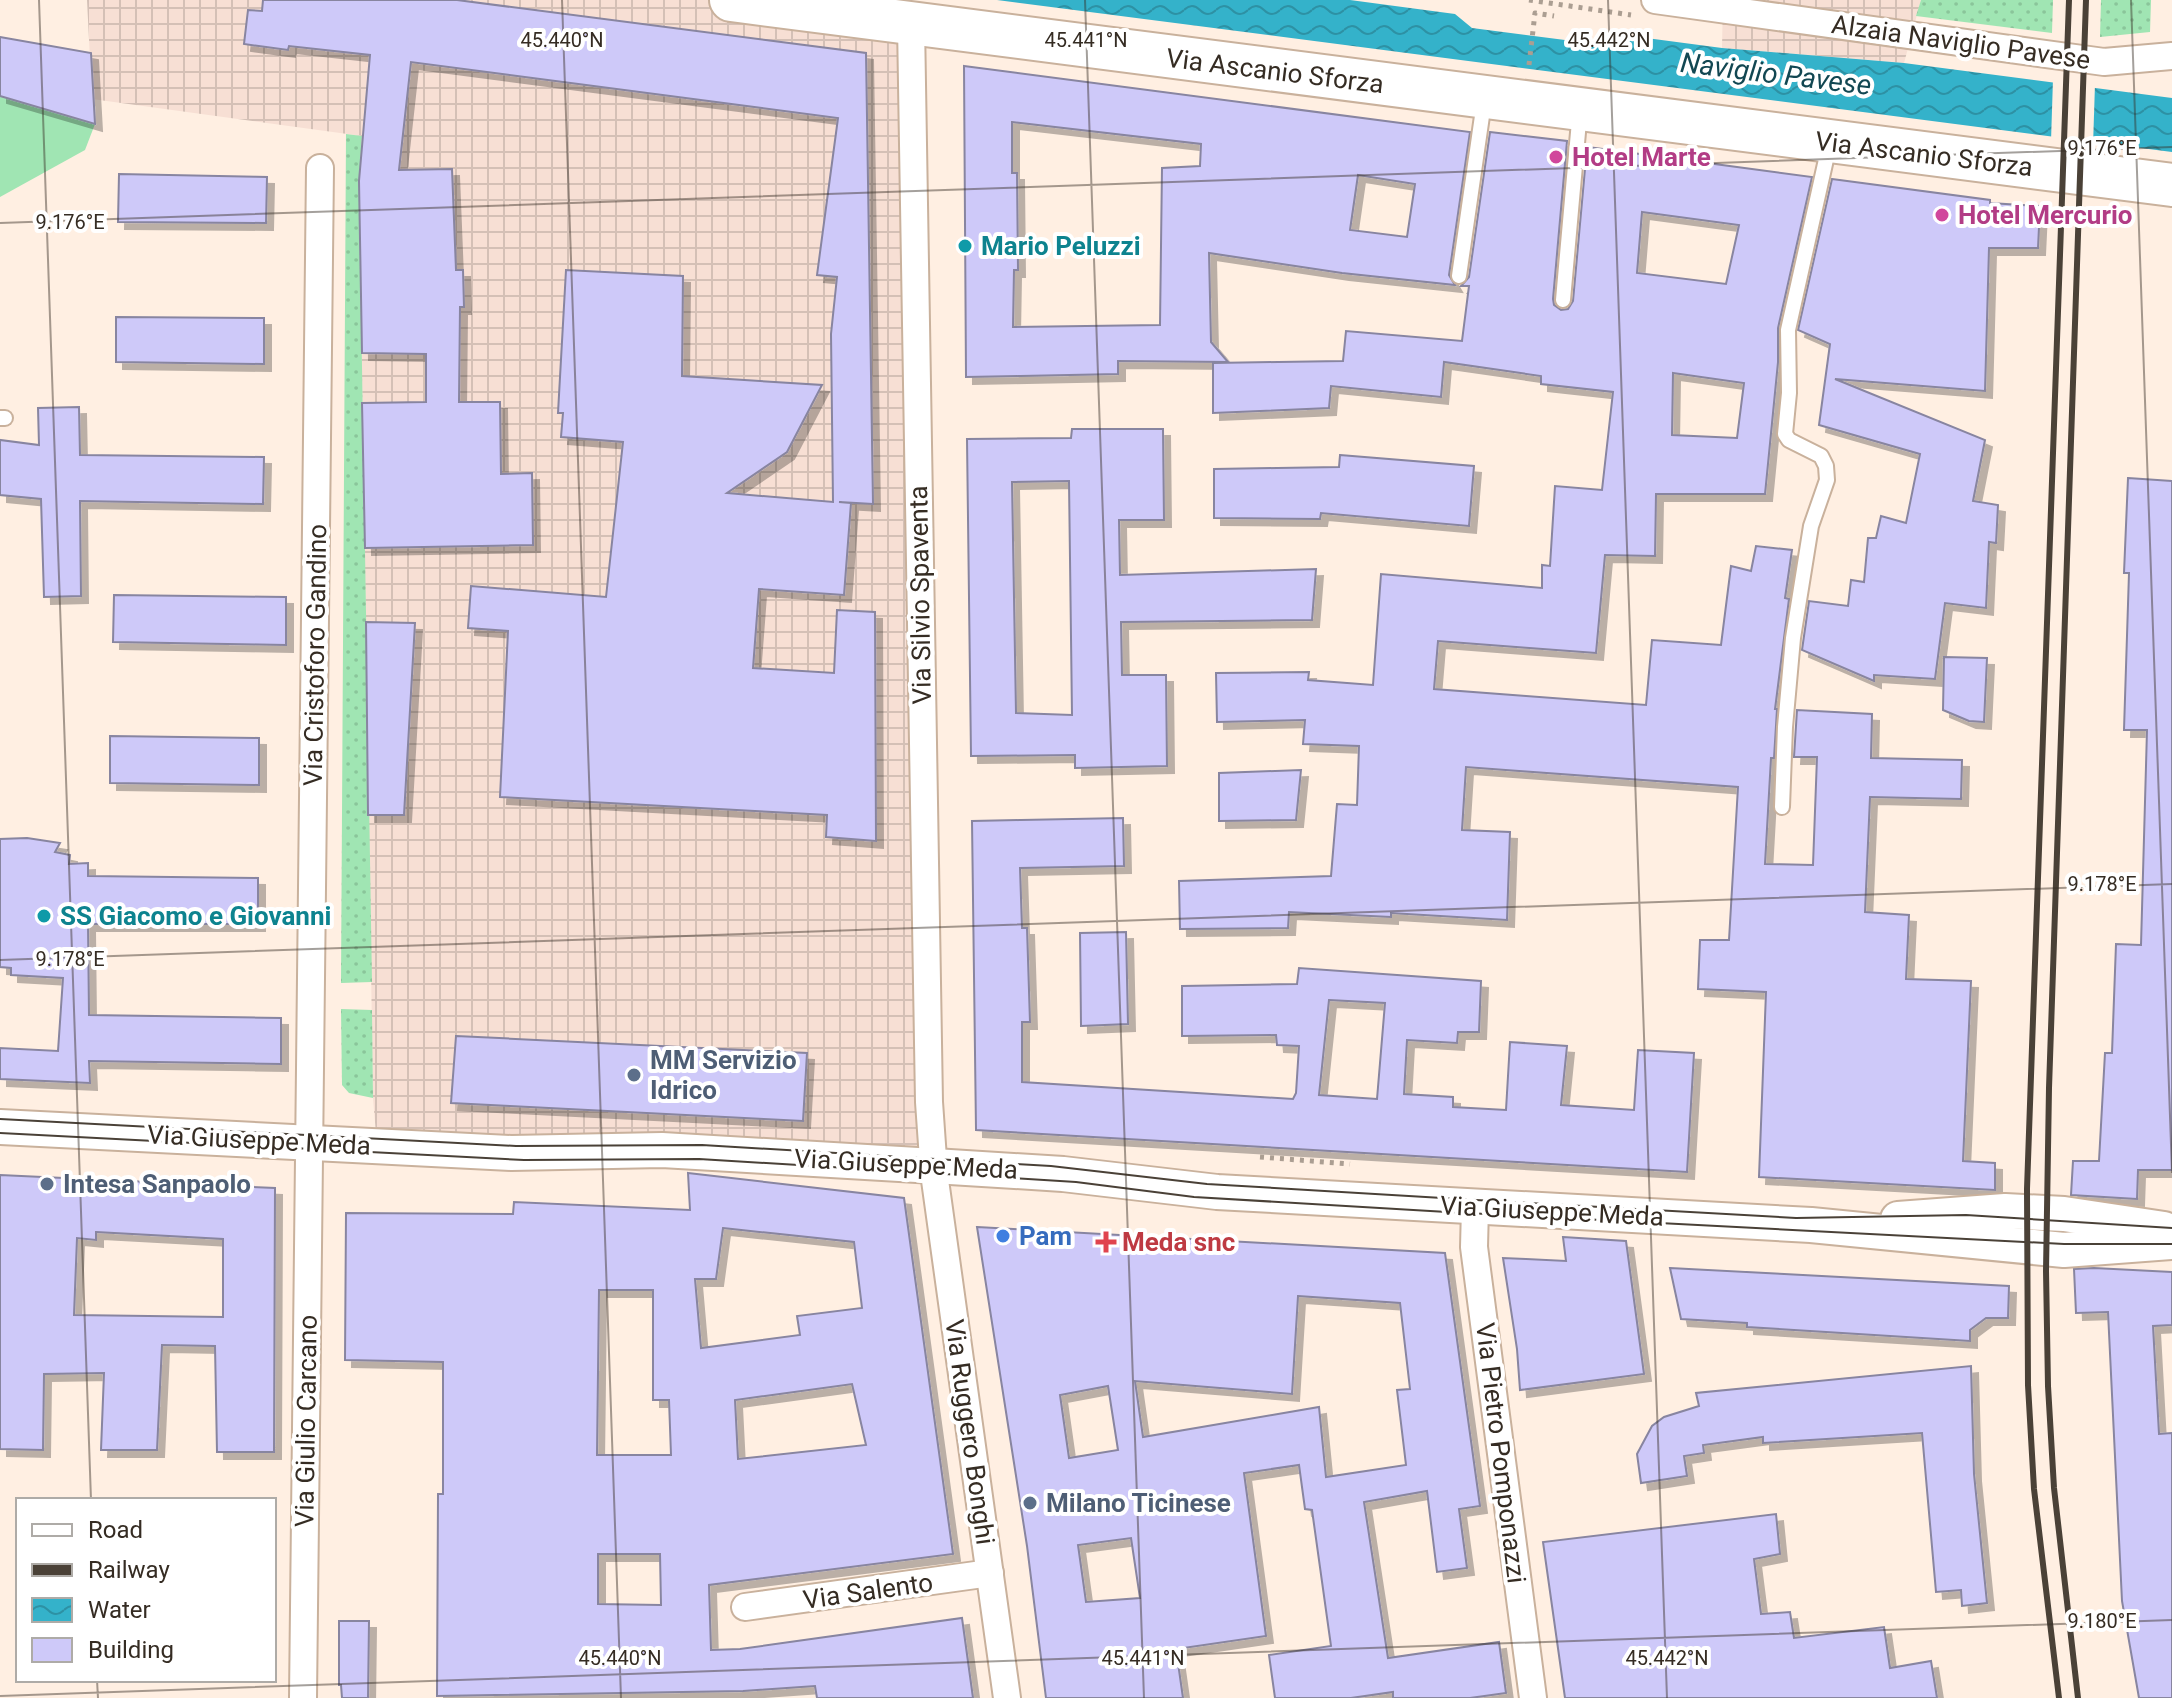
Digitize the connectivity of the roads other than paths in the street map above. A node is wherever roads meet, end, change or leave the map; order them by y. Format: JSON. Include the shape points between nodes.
{"nodes":[{"id":1,"x":731,"y":0,"type":"edge"},
{"id":2,"x":1655,"y":0,"type":"edge"},
{"id":3,"x":911,"y":24,"type":"junction"},
{"id":4,"x":2172,"y":56,"type":"edge"},
{"id":5,"x":1484,"y":98,"type":"junction"},
{"id":6,"x":1580,"y":110,"type":"junction"},
{"id":7,"x":1831,"y":142,"type":"junction"},
{"id":8,"x":320,"y":168,"type":"dead end"},
{"id":9,"x":2172,"y":185,"type":"edge"},
{"id":10,"x":1459,"y":276,"type":"dead end"},
{"id":11,"x":1563,"y":300,"type":"dead end"},
{"id":12,"x":1782,"y":807,"type":"dead end"},
{"id":13,"x":0,"y":1127,"type":"edge"},
{"id":14,"x":310,"y":1143,"type":"junction"},
{"id":15,"x":934,"y":1166,"type":"junction"},
{"id":16,"x":1475,"y":1207,"type":"junction"},
{"id":17,"x":1811,"y":1225,"type":"junction"},
{"id":18,"x":2172,"y":1230,"type":"edge"},
{"id":19,"x":2172,"y":1242,"type":"edge"},
{"id":20,"x":990,"y":1573,"type":"junction"},
{"id":21,"x":745,"y":1607,"type":"dead end"},
{"id":22,"x":303,"y":1698,"type":"edge"},
{"id":23,"x":1007,"y":1698,"type":"edge"},
{"id":24,"x":1533,"y":1698,"type":"edge"}],
"edges":[{"from":1,"to":3,"type":"main road","name":"Via Ascanio Sforza"},
{"from":2,"to":4,"type":"street","name":"Alzaia Naviglio Pavese","via":[[2104,62]]},
{"from":3,"to":5,"type":"main road","name":"Via Ascanio Sforza"},
{"from":3,"to":15,"type":"street","name":"Via Silvio Spaventa","via":[[928,1086]]},
{"from":5,"to":6,"type":"main road","name":"Via Ascanio Sforza"},
{"from":5,"to":10,"type":"lane"},
{"from":6,"to":7,"type":"main road","name":"Via Ascanio Sforza"},
{"from":6,"to":11,"type":"lane"},
{"from":7,"to":9,"type":"main road","name":"Via Ascanio Sforza"},
{"from":7,"to":12,"type":"lane","via":[[1788,330],[1785,434],[1821,456],[1827,480],[1811,526],[1793,638]]},
{"from":8,"to":14,"type":"street","name":"Via Cristoforo Gandino"},
{"from":13,"to":14,"type":"street","name":"Via Giuseppe Meda"},
{"from":14,"to":15,"type":"street","name":"Via Giuseppe Meda","via":[[511,1153],[662,1150]]},
{"from":14,"to":22,"type":"street","name":"Via Giulio Carcano"},
{"from":15,"to":16,"type":"street","name":"Via Giuseppe Meda","via":[[1217,1192]]},
{"from":15,"to":20,"type":"street","name":"Via Ruggero Bonghi"},
{"from":16,"to":17,"type":"street","name":"Via Giuseppe Meda"},
{"from":16,"to":24,"type":"street","name":"Via Pietro Pomponazzi","via":[[1474,1247]]},
{"from":17,"to":18,"type":"street","name":"Via Giuseppe Meda","via":[[2005,1211]]},
{"from":17,"to":19,"type":"street","name":"Via Giuseppe Meda","via":[[2064,1250]]},
{"from":20,"to":21,"type":"street","name":"Via Salento"},
{"from":20,"to":23,"type":"street","name":"Via Ruggero Bonghi"}]}
